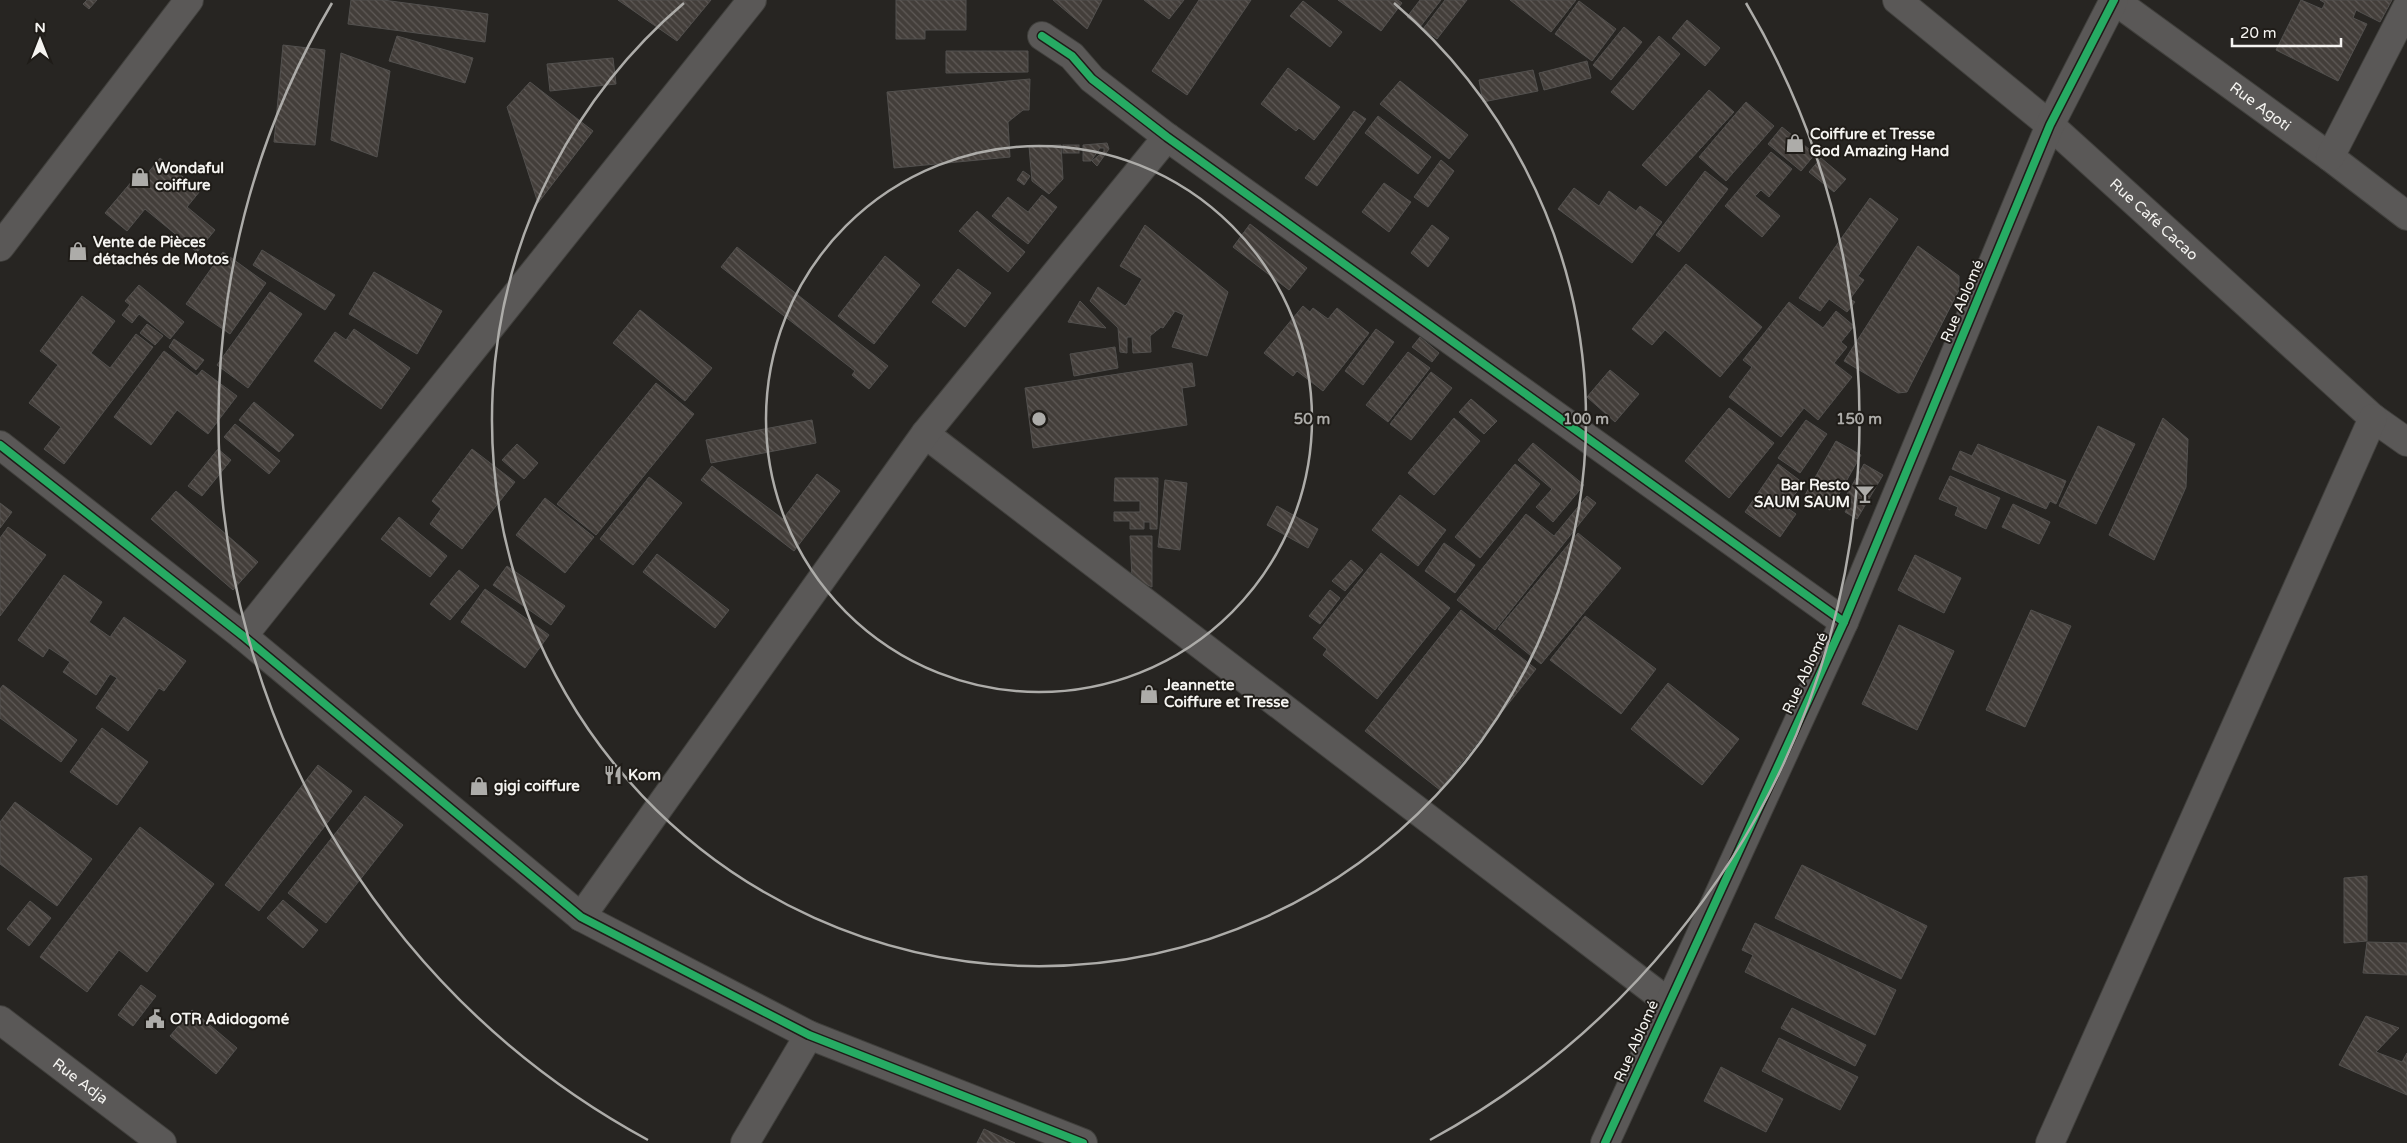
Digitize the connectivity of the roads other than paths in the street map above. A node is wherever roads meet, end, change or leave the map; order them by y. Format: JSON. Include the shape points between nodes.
{"nodes":[{"id":1,"x":189,"y":0,"type":"edge"},
{"id":2,"x":752,"y":0,"type":"edge"},
{"id":3,"x":1897,"y":0,"type":"edge"},
{"id":4,"x":2114,"y":0,"type":"edge"},
{"id":5,"x":2407,"y":7,"type":"edge"},
{"id":6,"x":1042,"y":36,"type":"dead end"},
{"id":7,"x":2050,"y":125,"type":"junction"},
{"id":8,"x":1167,"y":137,"type":"junction"},
{"id":9,"x":2330,"y":157,"type":"junction"},
{"id":10,"x":2407,"y":216,"type":"edge"},
{"id":11,"x":0,"y":247,"type":"edge"},
{"id":12,"x":2373,"y":418,"type":"junction"},
{"id":13,"x":925,"y":434,"type":"junction"},
{"id":14,"x":2407,"y":442,"type":"edge"},
{"id":15,"x":0,"y":445,"type":"edge"},
{"id":16,"x":1844,"y":622,"type":"junction"},
{"id":17,"x":244,"y":636,"type":"junction"},
{"id":18,"x":581,"y":917,"type":"junction"},
{"id":19,"x":1668,"y":1002,"type":"junction"},
{"id":20,"x":0,"y":1020,"type":"edge"},
{"id":21,"x":809,"y":1034,"type":"junction"},
{"id":22,"x":162,"y":1143,"type":"edge"},
{"id":23,"x":745,"y":1143,"type":"edge"},
{"id":24,"x":1083,"y":1143,"type":"edge"},
{"id":25,"x":1605,"y":1143,"type":"edge"},
{"id":26,"x":2050,"y":1143,"type":"edge"}],
"edges":[{"from":1,"to":11,"type":"street"},
{"from":2,"to":17,"type":"street"},
{"from":3,"to":7,"type":"street","name":"Rue Café Cacao"},
{"from":4,"to":7,"type":"street","name":"Rue Ablomé"},
{"from":4,"to":9,"type":"street","name":"Rue Agoti"},
{"from":5,"to":9,"type":"street"},
{"from":6,"to":8,"type":"street","via":[[1072,56],[1092,79]]},
{"from":7,"to":12,"type":"street","name":"Rue Café Cacao"},
{"from":7,"to":16,"type":"street","name":"Rue Ablomé"},
{"from":8,"to":13,"type":"street"},
{"from":8,"to":16,"type":"street"},
{"from":9,"to":10,"type":"street","name":"Rue Agoti"},
{"from":12,"to":14,"type":"street","name":"Rue Café Cacao"},
{"from":12,"to":26,"type":"street"},
{"from":13,"to":18,"type":"street"},
{"from":13,"to":19,"type":"street"},
{"from":15,"to":17,"type":"street"},
{"from":16,"to":19,"type":"street","name":"Rue Ablomé"},
{"from":17,"to":18,"type":"street"},
{"from":18,"to":21,"type":"street"},
{"from":19,"to":25,"type":"street","name":"Rue Ablomé"},
{"from":20,"to":22,"type":"street","name":"Rue Adja"},
{"from":21,"to":23,"type":"street"},
{"from":21,"to":24,"type":"street"}]}
